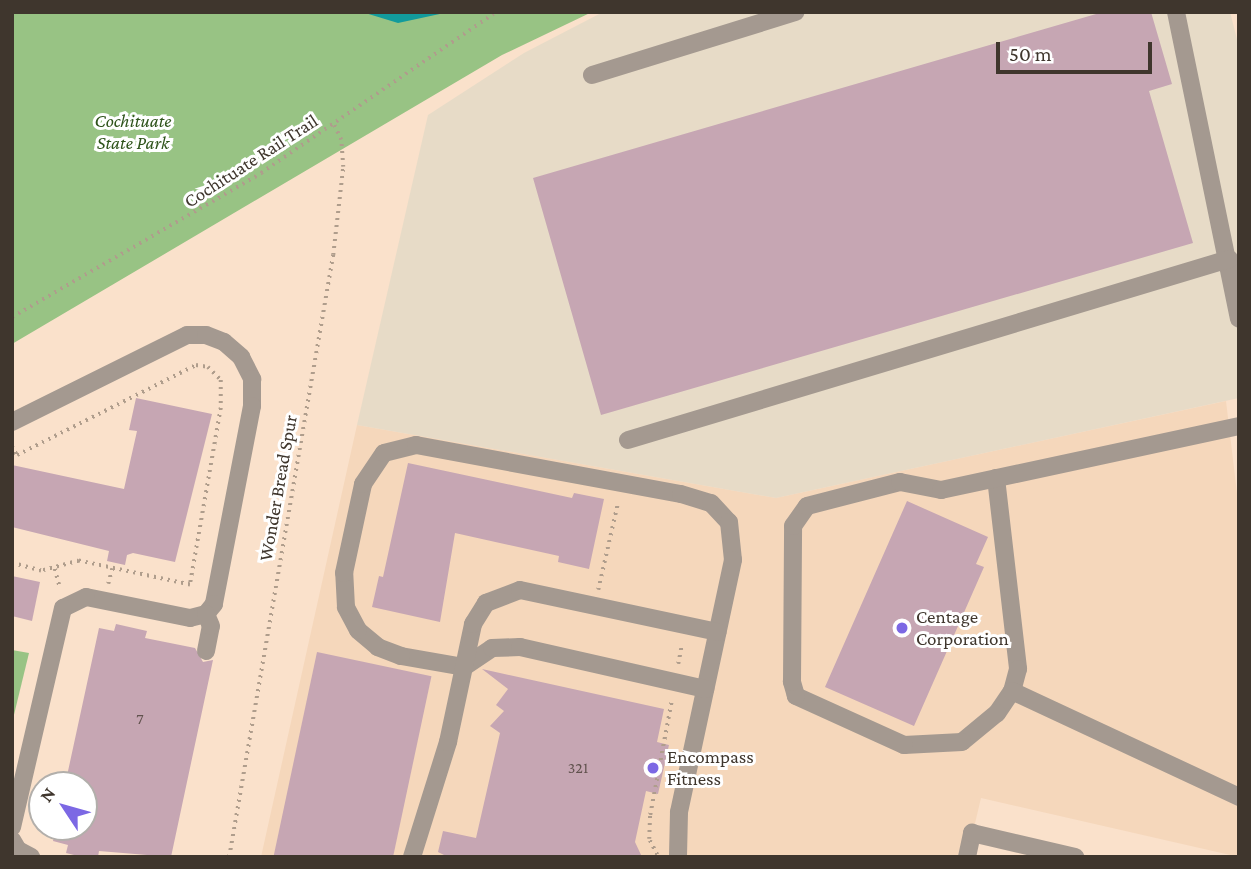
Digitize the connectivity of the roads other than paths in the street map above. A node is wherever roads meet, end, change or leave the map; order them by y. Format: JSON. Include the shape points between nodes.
{"nodes":[{"id":1,"x":795,"y":12,"type":"edge"},
{"id":2,"x":1176,"y":12,"type":"edge"},
{"id":3,"x":592,"y":75,"type":"dead end"},
{"id":4,"x":1229,"y":259,"type":"junction"},
{"id":5,"x":1239,"y":319,"type":"edge"},
{"id":6,"x":12,"y":422,"type":"edge"},
{"id":7,"x":1239,"y":426,"type":"edge"},
{"id":8,"x":628,"y":440,"type":"dead end"},
{"id":9,"x":996,"y":478,"type":"junction"},
{"id":10,"x":206,"y":614,"type":"junction"},
{"id":11,"x":718,"y":632,"type":"junction"},
{"id":12,"x":206,"y":651,"type":"dead end"},
{"id":13,"x":464,"y":667,"type":"junction"},
{"id":14,"x":705,"y":689,"type":"junction"},
{"id":15,"x":1012,"y":691,"type":"junction"},
{"id":16,"x":1239,"y":797,"type":"edge"},
{"id":17,"x":12,"y":827,"type":"edge"},
{"id":18,"x":12,"y":841,"type":"edge"},
{"id":19,"x":31,"y":857,"type":"edge"},
{"id":20,"x":412,"y":857,"type":"edge"},
{"id":21,"x":678,"y":857,"type":"edge"},
{"id":22,"x":967,"y":857,"type":"edge"},
{"id":23,"x":1075,"y":857,"type":"edge"}],
"edges":[{"from":1,"to":3,"type":"lane"},
{"from":2,"to":4,"type":"lane"},
{"from":4,"to":5,"type":"lane"},
{"from":4,"to":8,"type":"lane"},
{"from":6,"to":10,"type":"lane","via":[[180,337],[212,336],[235,351],[252,379],[251,406],[220,586]]},
{"from":7,"to":9,"type":"lane"},
{"from":9,"to":15,"type":"lane","via":[[1018,658]]},
{"from":9,"to":15,"type":"lane","via":[[941,490],[892,483],[800,511],[793,526],[792,682],[802,700],[904,745],[962,742],[997,713]]},
{"from":10,"to":12,"type":"lane","via":[[211,626]]},
{"from":10,"to":17,"type":"lane","via":[[190,618],[86,597],[63,608]]},
{"from":11,"to":13,"type":"lane","via":[[520,590],[497,596],[477,614]]},
{"from":11,"to":13,"type":"lane","via":[[734,547],[729,522],[711,503],[416,445],[393,448],[374,463],[363,484],[344,573],[346,607],[358,630],[378,647],[401,656]]},
{"from":11,"to":14,"type":"lane"},
{"from":13,"to":14,"type":"lane","via":[[492,648],[520,647]]},
{"from":13,"to":20,"type":"lane","via":[[448,742],[419,822]]},
{"from":14,"to":21,"type":"lane","via":[[678,812]]},
{"from":15,"to":16,"type":"lane"},
{"from":18,"to":19,"type":"lane"},
{"from":22,"to":23,"type":"lane","via":[[972,833]]}]}
